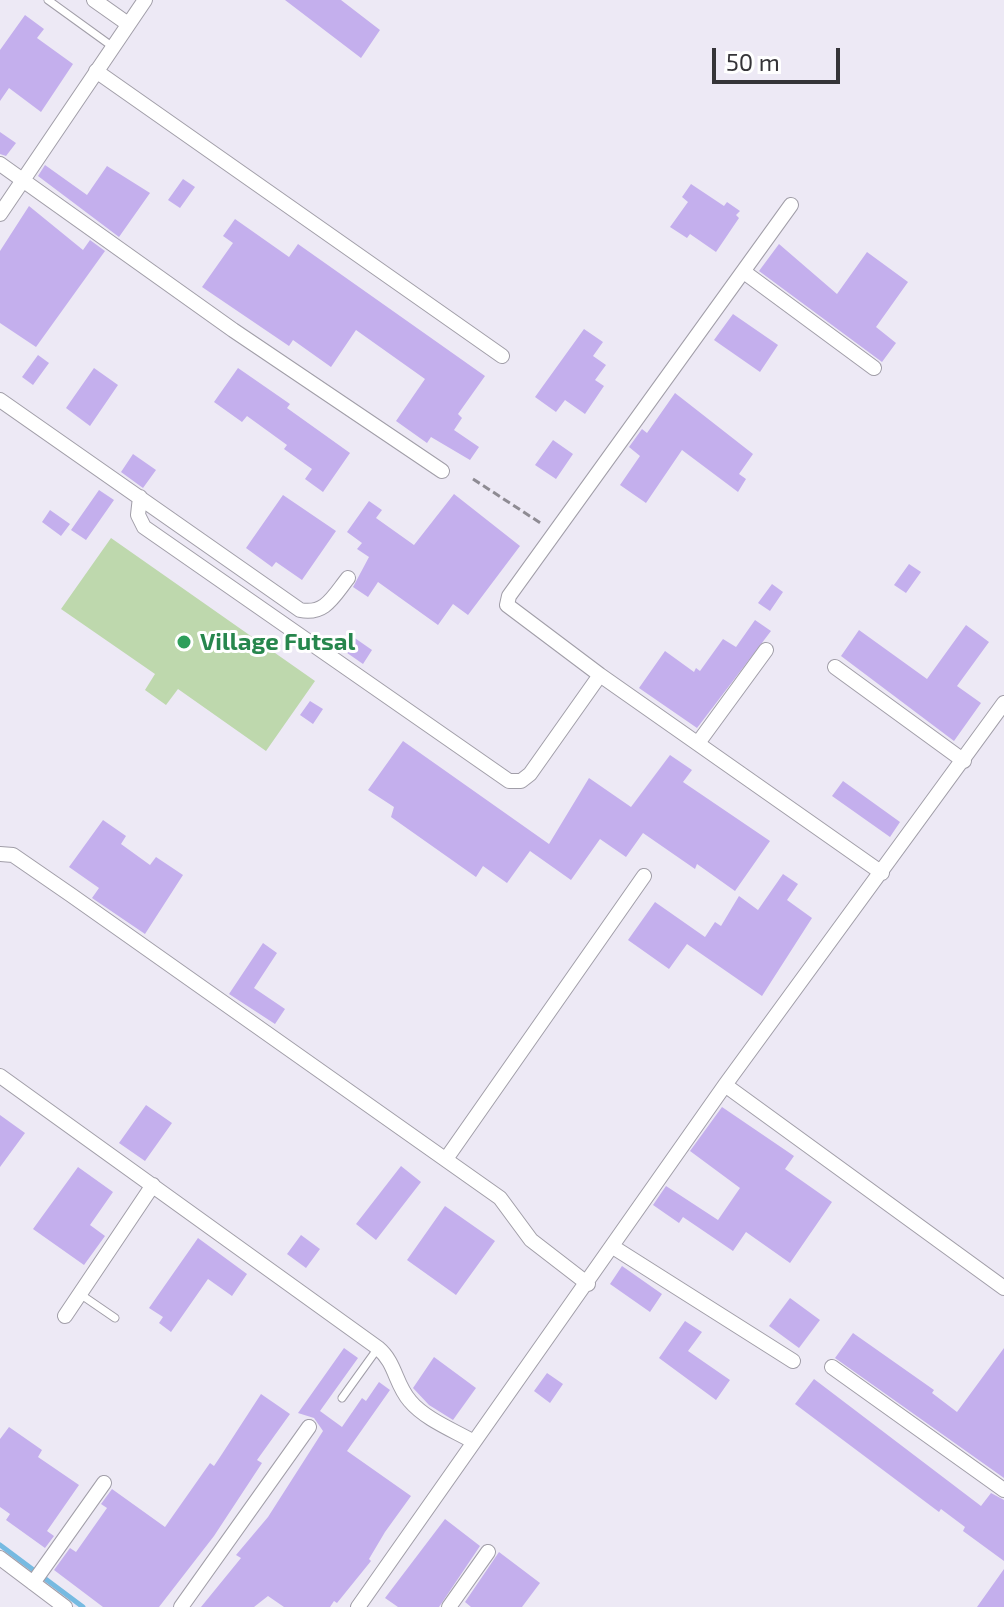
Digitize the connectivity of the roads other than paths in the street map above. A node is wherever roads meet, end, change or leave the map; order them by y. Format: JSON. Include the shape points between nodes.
{"nodes":[{"id":1,"x":48,"y":0,"type":"edge"},
{"id":2,"x":94,"y":0,"type":"edge"},
{"id":3,"x":145,"y":0,"type":"edge"},
{"id":4,"x":128,"y":24,"type":"junction"},
{"id":5,"x":113,"y":47,"type":"junction"},
{"id":6,"x":96,"y":71,"type":"junction"},
{"id":7,"x":0,"y":164,"type":"edge"},
{"id":8,"x":22,"y":181,"type":"junction"},
{"id":9,"x":791,"y":205,"type":"dead end"},
{"id":10,"x":0,"y":214,"type":"edge"},
{"id":11,"x":744,"y":272,"type":"junction"},
{"id":12,"x":502,"y":356,"type":"dead end"},
{"id":13,"x":874,"y":368,"type":"dead end"},
{"id":14,"x":0,"y":400,"type":"edge"},
{"id":15,"x":442,"y":471,"type":"dead end"},
{"id":16,"x":140,"y":497,"type":"junction"},
{"id":17,"x":348,"y":578,"type":"dead end"},
{"id":18,"x":766,"y":650,"type":"dead end"},
{"id":19,"x":835,"y":667,"type":"dead end"},
{"id":20,"x":600,"y":675,"type":"junction"},
{"id":21,"x":1004,"y":703,"type":"edge"},
{"id":22,"x":698,"y":743,"type":"junction"},
{"id":23,"x":964,"y":761,"type":"junction"},
{"id":24,"x":0,"y":854,"type":"edge"},
{"id":25,"x":882,"y":873,"type":"junction"},
{"id":26,"x":644,"y":876,"type":"dead end"},
{"id":27,"x":0,"y":1076,"type":"edge"},
{"id":28,"x":725,"y":1085,"type":"junction"},
{"id":29,"x":446,"y":1159,"type":"junction"},
{"id":30,"x":153,"y":1185,"type":"junction"},
{"id":31,"x":613,"y":1247,"type":"junction"},
{"id":32,"x":588,"y":1284,"type":"junction"},
{"id":33,"x":1004,"y":1288,"type":"edge"},
{"id":34,"x":80,"y":1294,"type":"junction"},
{"id":35,"x":65,"y":1316,"type":"dead end"},
{"id":36,"x":115,"y":1318,"type":"dead end"},
{"id":37,"x":378,"y":1348,"type":"junction"},
{"id":38,"x":793,"y":1361,"type":"dead end"},
{"id":39,"x":832,"y":1367,"type":"dead end"},
{"id":40,"x":342,"y":1398,"type":"dead end"},
{"id":41,"x":309,"y":1427,"type":"dead end"},
{"id":42,"x":474,"y":1442,"type":"junction"},
{"id":43,"x":104,"y":1483,"type":"dead end"},
{"id":44,"x":1004,"y":1490,"type":"edge"},
{"id":45,"x":488,"y":1552,"type":"dead end"},
{"id":46,"x":0,"y":1558,"type":"edge"},
{"id":47,"x":36,"y":1578,"type":"junction"},
{"id":48,"x":65,"y":1607,"type":"edge"},
{"id":49,"x":181,"y":1607,"type":"edge"},
{"id":50,"x":358,"y":1607,"type":"edge"},
{"id":51,"x":449,"y":1607,"type":"edge"}],
"edges":[{"from":1,"to":5,"type":"lane"},
{"from":2,"to":4,"type":"street"},
{"from":3,"to":4,"type":"street"},
{"from":4,"to":5,"type":"street"},
{"from":5,"to":6,"type":"street"},
{"from":6,"to":8,"type":"street"},
{"from":6,"to":12,"type":"street"},
{"from":7,"to":8,"type":"street"},
{"from":8,"to":10,"type":"street"},
{"from":8,"to":15,"type":"street"},
{"from":9,"to":11,"type":"street"},
{"from":11,"to":13,"type":"street"},
{"from":11,"to":20,"type":"street","via":[[509,596],[507,605]]},
{"from":14,"to":16,"type":"street"},
{"from":16,"to":17,"type":"street","via":[[300,610],[323,610]]},
{"from":16,"to":20,"type":"street","via":[[138,515],[144,527],[509,781],[530,774]]},
{"from":18,"to":22,"type":"street"},
{"from":19,"to":23,"type":"street"},
{"from":20,"to":22,"type":"street"},
{"from":21,"to":23,"type":"street"},
{"from":22,"to":25,"type":"street"},
{"from":23,"to":25,"type":"street"},
{"from":24,"to":29,"type":"street","via":[[13,855]]},
{"from":25,"to":28,"type":"street"},
{"from":26,"to":29,"type":"street"},
{"from":27,"to":30,"type":"street"},
{"from":28,"to":31,"type":"street"},
{"from":28,"to":33,"type":"street"},
{"from":29,"to":32,"type":"street","via":[[505,1202],[531,1240]]},
{"from":30,"to":34,"type":"street"},
{"from":30,"to":37,"type":"street"},
{"from":31,"to":32,"type":"street"},
{"from":31,"to":38,"type":"street"},
{"from":32,"to":42,"type":"street"},
{"from":34,"to":35,"type":"street"},
{"from":34,"to":36,"type":"lane"},
{"from":37,"to":40,"type":"lane"},
{"from":37,"to":42,"type":"street","via":[[392,1362],[410,1401]]},
{"from":39,"to":44,"type":"street"},
{"from":41,"to":49,"type":"street"},
{"from":42,"to":50,"type":"street"},
{"from":43,"to":47,"type":"street"},
{"from":45,"to":51,"type":"street"},
{"from":46,"to":47,"type":"street"},
{"from":47,"to":48,"type":"street"}]}
